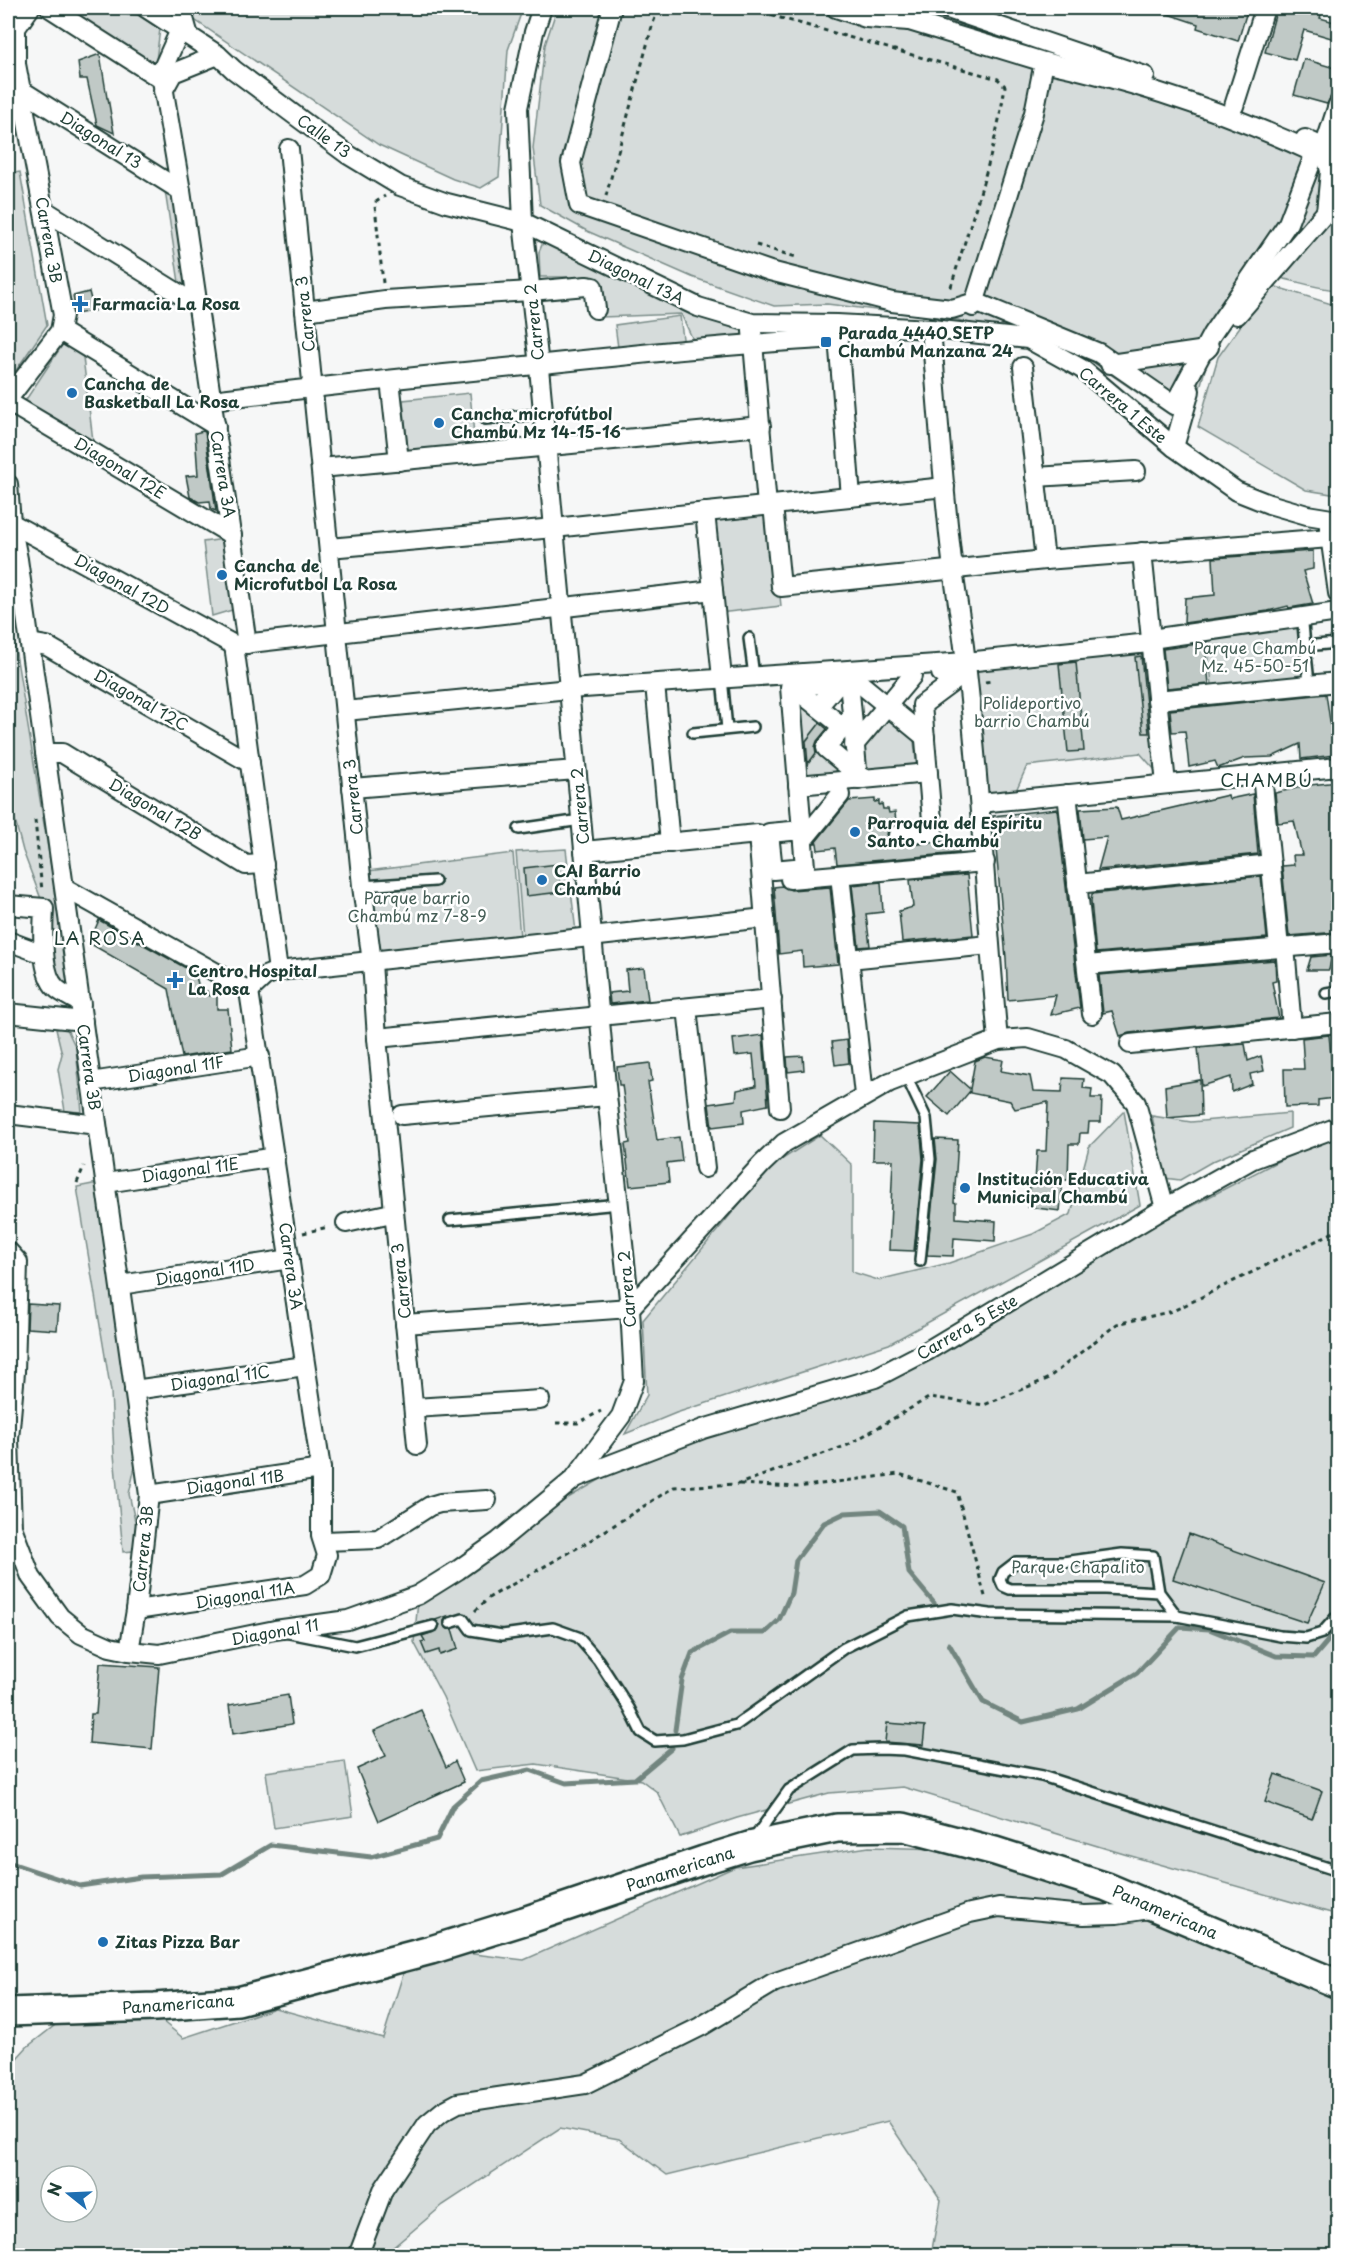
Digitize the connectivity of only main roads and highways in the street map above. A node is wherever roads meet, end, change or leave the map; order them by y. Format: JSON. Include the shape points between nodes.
{"nodes":[{"id":1,"x":1338,"y":1984,"type":"edge"},
{"id":2,"x":8,"y":2012,"type":"edge"}],
"edges":[{"from":1,"to":2,"type":"main road","name":"Panamericana","via":[[1107,1887],[995,1851],[903,1827],[837,1828],[749,1846],[442,1947],[238,2001]]}]}
